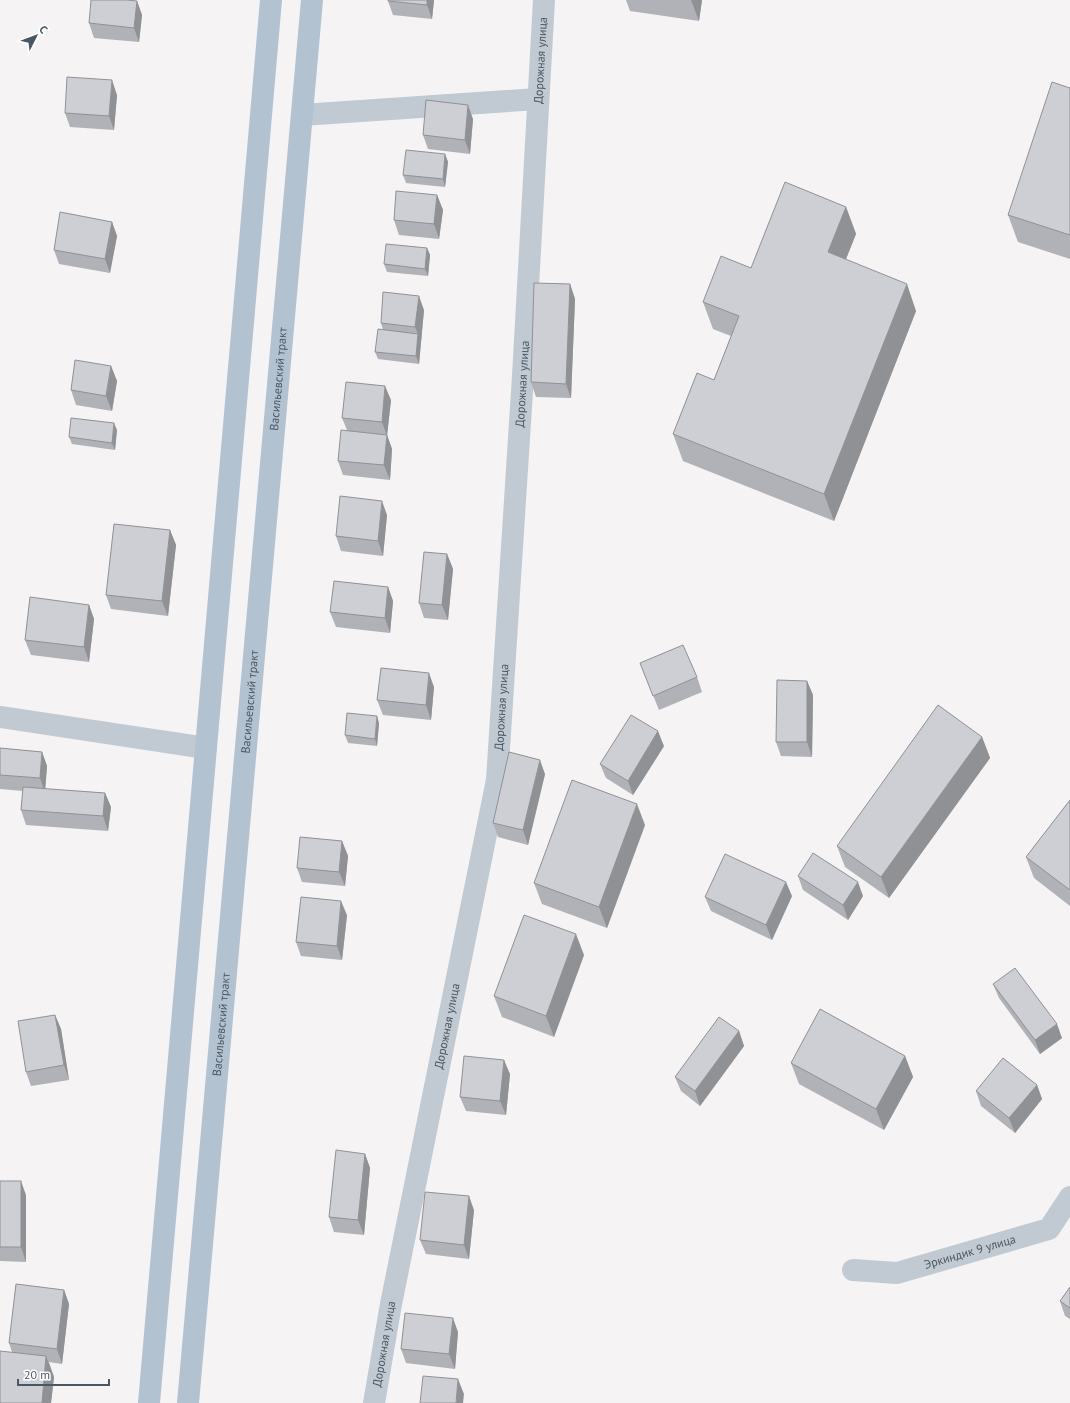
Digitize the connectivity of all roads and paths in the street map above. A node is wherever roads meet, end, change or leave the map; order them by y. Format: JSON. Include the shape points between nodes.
{"nodes":[{"id":1,"x":271,"y":0,"type":"edge"},
{"id":2,"x":312,"y":0,"type":"edge"},
{"id":3,"x":544,"y":0,"type":"edge"},
{"id":4,"x":538,"y":99,"type":"junction"},
{"id":5,"x":302,"y":114,"type":"junction"},
{"id":6,"x":0,"y":717,"type":"edge"},
{"id":7,"x":206,"y":748,"type":"junction"},
{"id":8,"x":1070,"y":1197,"type":"edge"},
{"id":9,"x":853,"y":1270,"type":"dead end"},
{"id":10,"x":149,"y":1403,"type":"edge"},
{"id":11,"x":188,"y":1403,"type":"edge"},
{"id":12,"x":374,"y":1403,"type":"edge"}],
"edges":[{"from":1,"to":7,"type":"main road"},
{"from":2,"to":5,"type":"main road","name":"Васильевский тракт"},
{"from":3,"to":4,"type":"street","name":"Дорожная улица"},
{"from":4,"to":5,"type":"street"},
{"from":4,"to":12,"type":"street","name":"Дорожная улица","via":[[497,780],[391,1304]]},
{"from":5,"to":11,"type":"main road","name":"Васильевский тракт"},
{"from":6,"to":7,"type":"street"},
{"from":7,"to":10,"type":"main road"},
{"from":8,"to":9,"type":"street","name":"Эркиндик 9 улица","via":[[1049,1229],[897,1273]]}]}
